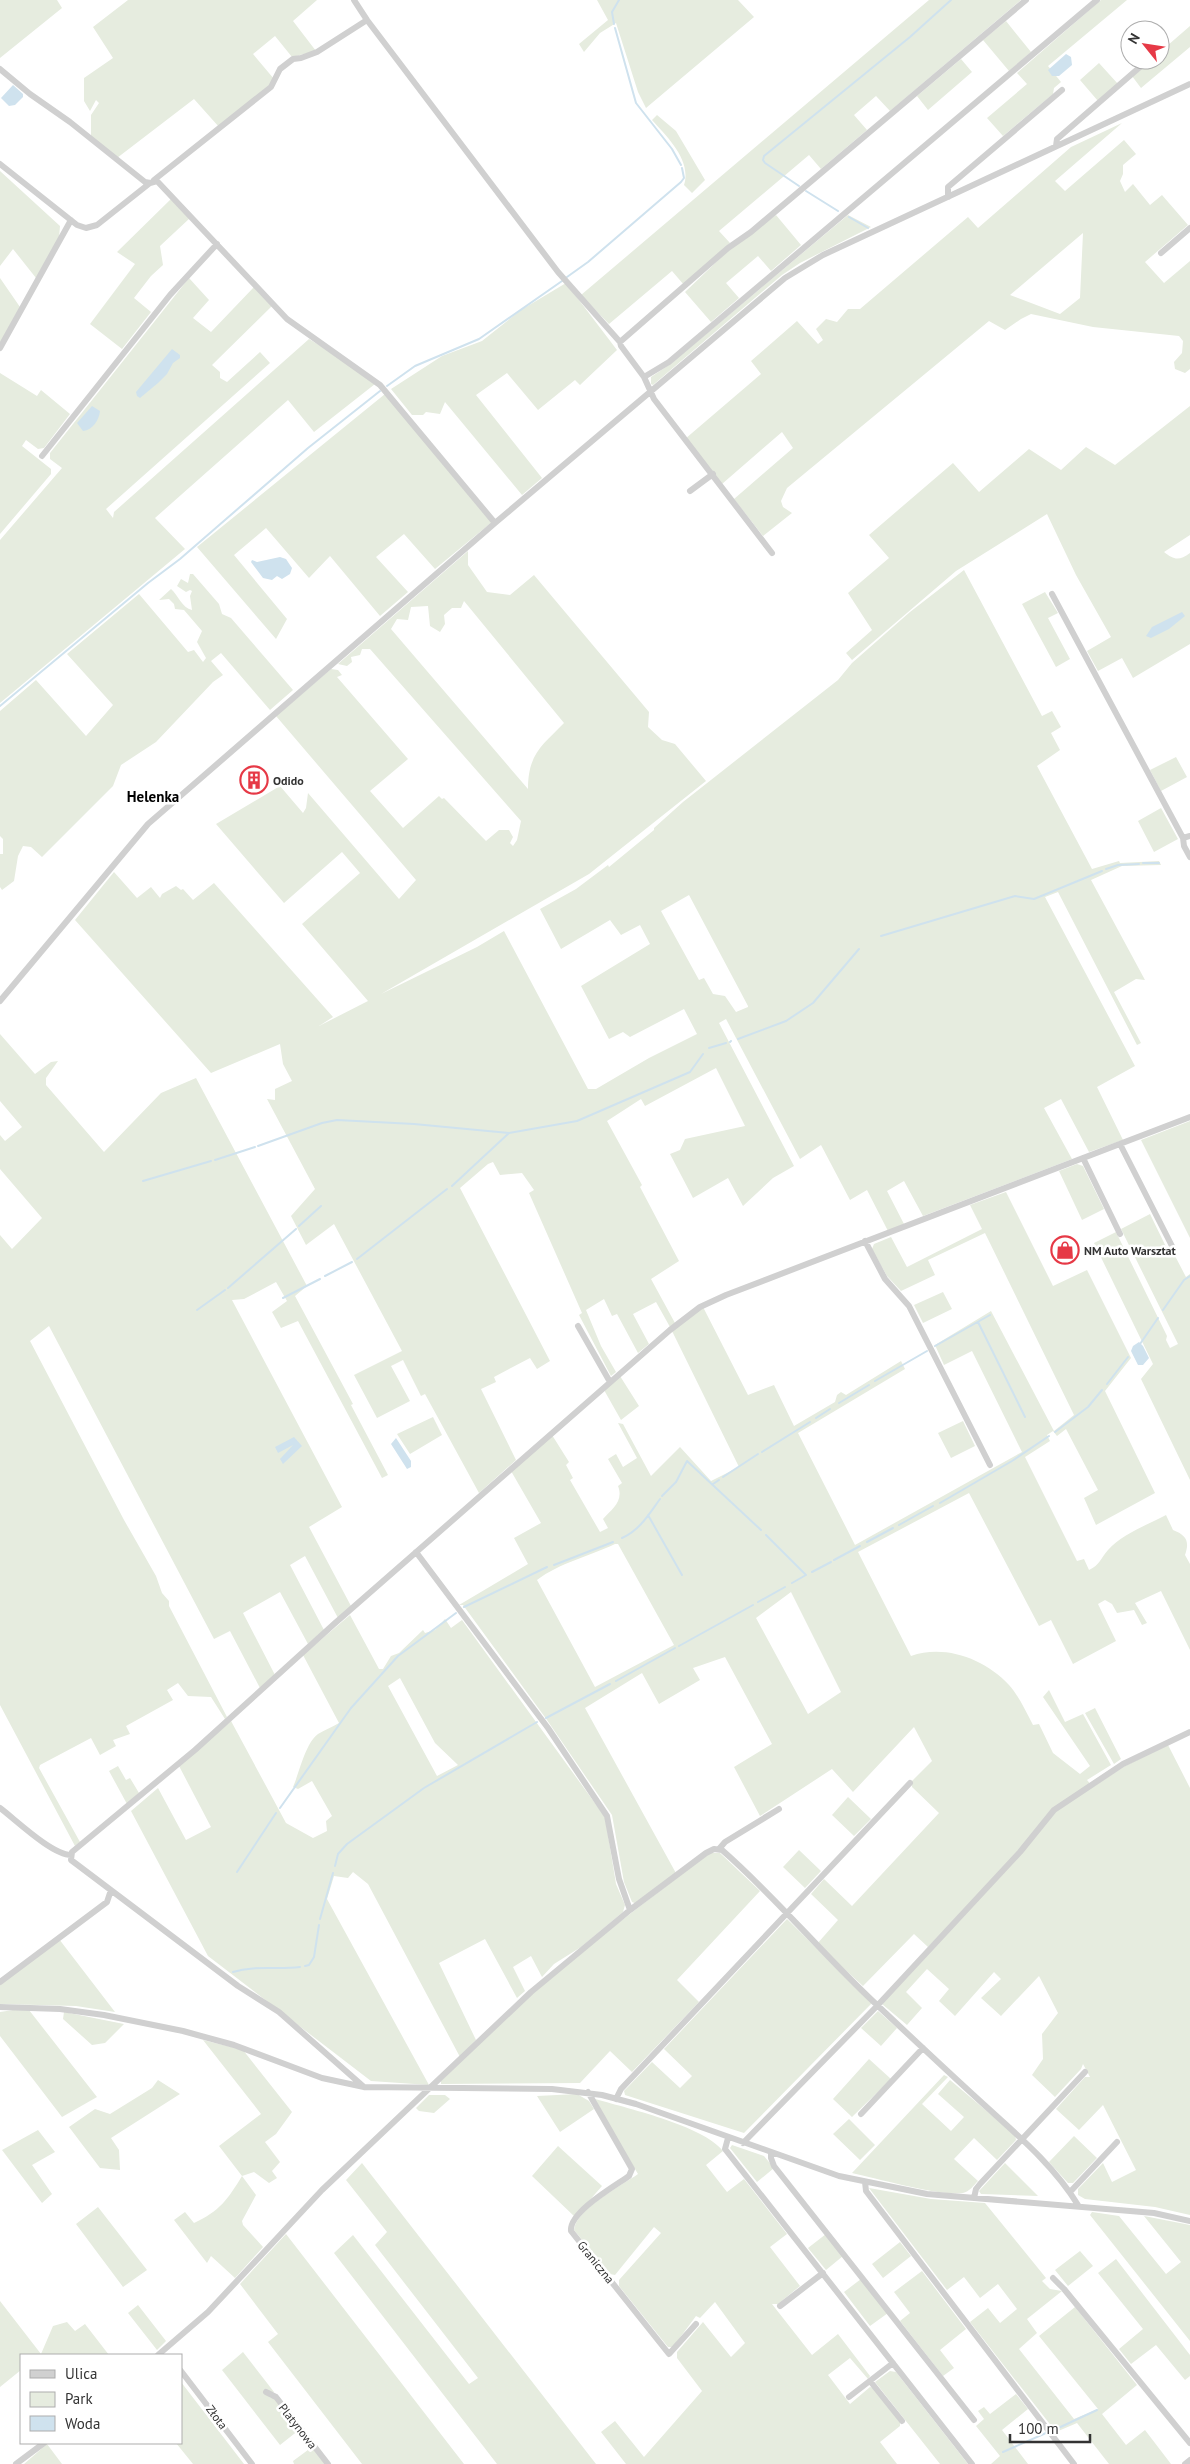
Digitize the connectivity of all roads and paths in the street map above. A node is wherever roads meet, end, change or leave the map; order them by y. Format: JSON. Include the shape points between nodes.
{"nodes":[{"id":1,"x":354,"y":0,"type":"edge"},
{"id":2,"x":1026,"y":0,"type":"edge"},
{"id":3,"x":1096,"y":0,"type":"edge"},
{"id":4,"x":367,"y":20,"type":"junction"},
{"id":5,"x":0,"y":69,"type":"edge"},
{"id":6,"x":1136,"y":70,"type":"edge"},
{"id":7,"x":1190,"y":84,"type":"edge"},
{"id":8,"x":1062,"y":90,"type":"dead end"},
{"id":9,"x":1056,"y":146,"type":"junction"},
{"id":10,"x":0,"y":164,"type":"edge"},
{"id":11,"x":152,"y":182,"type":"junction"},
{"id":12,"x":948,"y":197,"type":"junction"},
{"id":13,"x":70,"y":220,"type":"junction"},
{"id":14,"x":1190,"y":228,"type":"edge"},
{"id":15,"x":218,"y":244,"type":"junction"},
{"id":16,"x":1161,"y":253,"type":"dead end"},
{"id":17,"x":620,"y":342,"type":"junction"},
{"id":18,"x":0,"y":348,"type":"edge"},
{"id":19,"x":644,"y":377,"type":"junction"},
{"id":20,"x":651,"y":393,"type":"junction"},
{"id":21,"x":42,"y":456,"type":"dead end"},
{"id":22,"x":712,"y":474,"type":"junction"},
{"id":23,"x":690,"y":491,"type":"dead end"},
{"id":24,"x":495,"y":522,"type":"junction"},
{"id":25,"x":772,"y":553,"type":"dead end"},
{"id":26,"x":1052,"y":594,"type":"dead end"},
{"id":27,"x":1187,"y":837,"type":"edge"},
{"id":28,"x":1190,"y":857,"type":"edge"},
{"id":29,"x":0,"y":1001,"type":"edge"},
{"id":30,"x":1190,"y":1117,"type":"edge"},
{"id":31,"x":1120,"y":1144,"type":"junction"},
{"id":32,"x":1083,"y":1158,"type":"junction"},
{"id":33,"x":1120,"y":1234,"type":"dead end"},
{"id":34,"x":865,"y":1241,"type":"junction"},
{"id":35,"x":1174,"y":1250,"type":"dead end"},
{"id":36,"x":578,"y":1326,"type":"dead end"},
{"id":37,"x":610,"y":1382,"type":"junction"},
{"id":38,"x":990,"y":1465,"type":"dead end"},
{"id":39,"x":416,"y":1552,"type":"junction"},
{"id":40,"x":1190,"y":1732,"type":"edge"},
{"id":41,"x":910,"y":1783,"type":"dead end"},
{"id":42,"x":0,"y":1808,"type":"edge"},
{"id":43,"x":779,"y":1809,"type":"dead end"},
{"id":44,"x":719,"y":1849,"type":"junction"},
{"id":45,"x":71,"y":1856,"type":"junction"},
{"id":46,"x":111,"y":1890,"type":"junction"},
{"id":47,"x":630,"y":1910,"type":"junction"},
{"id":48,"x":788,"y":1914,"type":"junction"},
{"id":49,"x":0,"y":1982,"type":"edge"},
{"id":50,"x":877,"y":2006,"type":"junction"},
{"id":51,"x":0,"y":2007,"type":"edge"},
{"id":52,"x":923,"y":2048,"type":"junction"},
{"id":53,"x":1085,"y":2072,"type":"dead end"},
{"id":54,"x":364,"y":2088,"type":"junction"},
{"id":55,"x":430,"y":2090,"type":"junction"},
{"id":56,"x":588,"y":2092,"type":"junction"},
{"id":57,"x":616,"y":2099,"type":"junction"},
{"id":58,"x":861,"y":2114,"type":"dead end"},
{"id":59,"x":728,"y":2138,"type":"junction"},
{"id":60,"x":1022,"y":2138,"type":"junction"},
{"id":61,"x":743,"y":2142,"type":"junction"},
{"id":62,"x":1117,"y":2142,"type":"dead end"},
{"id":63,"x":771,"y":2153,"type":"junction"},
{"id":64,"x":865,"y":2182,"type":"junction"},
{"id":65,"x":1070,"y":2192,"type":"junction"},
{"id":66,"x":974,"y":2198,"type":"junction"},
{"id":67,"x":1078,"y":2205,"type":"junction"},
{"id":68,"x":1190,"y":2222,"type":"edge"},
{"id":69,"x":823,"y":2273,"type":"junction"},
{"id":70,"x":1052,"y":2278,"type":"dead end"},
{"id":71,"x":780,"y":2306,"type":"dead end"},
{"id":72,"x":696,"y":2324,"type":"dead end"},
{"id":73,"x":168,"y":2353,"type":"edge"},
{"id":74,"x":893,"y":2363,"type":"junction"},
{"id":75,"x":182,"y":2372,"type":"edge"},
{"id":76,"x":870,"y":2381,"type":"junction"},
{"id":77,"x":266,"y":2392,"type":"dead end"},
{"id":78,"x":849,"y":2397,"type":"dead end"},
{"id":79,"x":974,"y":2420,"type":"dead end"},
{"id":80,"x":902,"y":2421,"type":"dead end"},
{"id":81,"x":1190,"y":2443,"type":"edge"},
{"id":82,"x":43,"y":2444,"type":"edge"},
{"id":83,"x":1190,"y":2460,"type":"edge"},
{"id":84,"x":16,"y":2464,"type":"edge"},
{"id":85,"x":252,"y":2464,"type":"edge"},
{"id":86,"x":328,"y":2464,"type":"edge"},
{"id":87,"x":972,"y":2464,"type":"edge"},
{"id":88,"x":1074,"y":2464,"type":"edge"},
{"id":89,"x":1185,"y":2464,"type":"edge"}],
"edges":[{"from":1,"to":4,"type":"street"},
{"from":2,"to":17,"type":"street"},
{"from":3,"to":19,"type":"street","via":[[669,362]]},
{"from":4,"to":11,"type":"street","via":[[317,52],[293,59],[280,69],[272,87]]},
{"from":4,"to":17,"type":"street","via":[[558,272]]},
{"from":5,"to":11,"type":"street","via":[[145,182]]},
{"from":6,"to":9,"type":"street","via":[[1057,139]]},
{"from":7,"to":9,"type":"street"},
{"from":8,"to":12,"type":"street","via":[[948,187]]},
{"from":9,"to":12,"type":"street"},
{"from":10,"to":13,"type":"street"},
{"from":11,"to":13,"type":"street","via":[[91,228]]},
{"from":11,"to":15,"type":"street"},
{"from":12,"to":20,"type":"street","via":[[796,270]]},
{"from":13,"to":18,"type":"street"},
{"from":14,"to":16,"type":"street"},
{"from":15,"to":21,"type":"street","via":[[170,295]]},
{"from":15,"to":24,"type":"street","via":[[288,319],[380,385]]},
{"from":17,"to":19,"type":"street"},
{"from":19,"to":20,"type":"street"},
{"from":20,"to":22,"type":"street"},
{"from":20,"to":24,"type":"street"},
{"from":22,"to":23,"type":"street"},
{"from":22,"to":25,"type":"street"},
{"from":24,"to":29,"type":"street","via":[[148,824]]},
{"from":26,"to":27,"type":"street"},
{"from":27,"to":28,"type":"street","via":[[1184,846]]},
{"from":30,"to":31,"type":"street"},
{"from":31,"to":32,"type":"street"},
{"from":31,"to":35,"type":"street"},
{"from":32,"to":33,"type":"street"},
{"from":32,"to":34,"type":"street"},
{"from":34,"to":37,"type":"street","via":[[700,1307]]},
{"from":34,"to":38,"type":"street","via":[[884,1279],[909,1306]]},
{"from":36,"to":37,"type":"street"},
{"from":37,"to":39,"type":"street"},
{"from":39,"to":45,"type":"street","via":[[195,1750],[75,1849]]},
{"from":39,"to":47,"type":"street","via":[[548,1728],[604,1810],[610,1822],[619,1879]]},
{"from":40,"to":50,"type":"street","via":[[1152,1748],[1054,1810],[1013,1860]]},
{"from":41,"to":48,"type":"street"},
{"from":42,"to":45,"type":"street","via":[[52,1847]]},
{"from":43,"to":44,"type":"street"},
{"from":44,"to":47,"type":"street","via":[[706,1853]]},
{"from":44,"to":48,"type":"street"},
{"from":45,"to":46,"type":"street","via":[[75,1864]]},
{"from":46,"to":49,"type":"street","via":[[107,1902]]},
{"from":46,"to":54,"type":"street","via":[[238,1986],[279,2012]]},
{"from":47,"to":55,"type":"street","via":[[531,1992]]},
{"from":48,"to":50,"type":"street"},
{"from":48,"to":57,"type":"street","via":[[621,2089]]},
{"from":50,"to":52,"type":"street"},
{"from":50,"to":61,"type":"street"},
{"from":51,"to":54,"type":"street","via":[[60,2009],[183,2031],[234,2045],[322,2078]]},
{"from":52,"to":58,"type":"street"},
{"from":52,"to":60,"type":"street"},
{"from":53,"to":60,"type":"street"},
{"from":54,"to":55,"type":"street"},
{"from":55,"to":56,"type":"street","via":[[552,2089]]},
{"from":55,"to":73,"type":"street","via":[[322,2190]]},
{"from":56,"to":57,"type":"street"},
{"from":56,"to":72,"type":"street","name":"Graniczna","via":[[632,2166],[632,2172],[590,2204],[572,2222],[572,2231],[670,2354]]},
{"from":57,"to":59,"type":"street"},
{"from":59,"to":61,"type":"street"},
{"from":59,"to":69,"type":"street","via":[[725,2149]]},
{"from":60,"to":65,"type":"street"},
{"from":60,"to":66,"type":"street","via":[[980,2184]]},
{"from":61,"to":63,"type":"street"},
{"from":62,"to":65,"type":"street"},
{"from":63,"to":64,"type":"street"},
{"from":63,"to":79,"type":"street","via":[[774,2166]]},
{"from":64,"to":66,"type":"street","via":[[926,2194]]},
{"from":64,"to":88,"type":"street","via":[[866,2191]]},
{"from":65,"to":67,"type":"street"},
{"from":66,"to":67,"type":"street"},
{"from":67,"to":68,"type":"street","via":[[1154,2213]]},
{"from":69,"to":71,"type":"street"},
{"from":69,"to":74,"type":"street"},
{"from":70,"to":81,"type":"street"},
{"from":74,"to":76,"type":"street"},
{"from":74,"to":87,"type":"street"},
{"from":75,"to":85,"type":"street","name":"Złota"},
{"from":76,"to":78,"type":"street"},
{"from":76,"to":80,"type":"street"},
{"from":77,"to":86,"type":"street","name":"Platynowa","via":[[276,2397]]},
{"from":82,"to":84,"type":"street"},
{"from":83,"to":89,"type":"street"}]}
